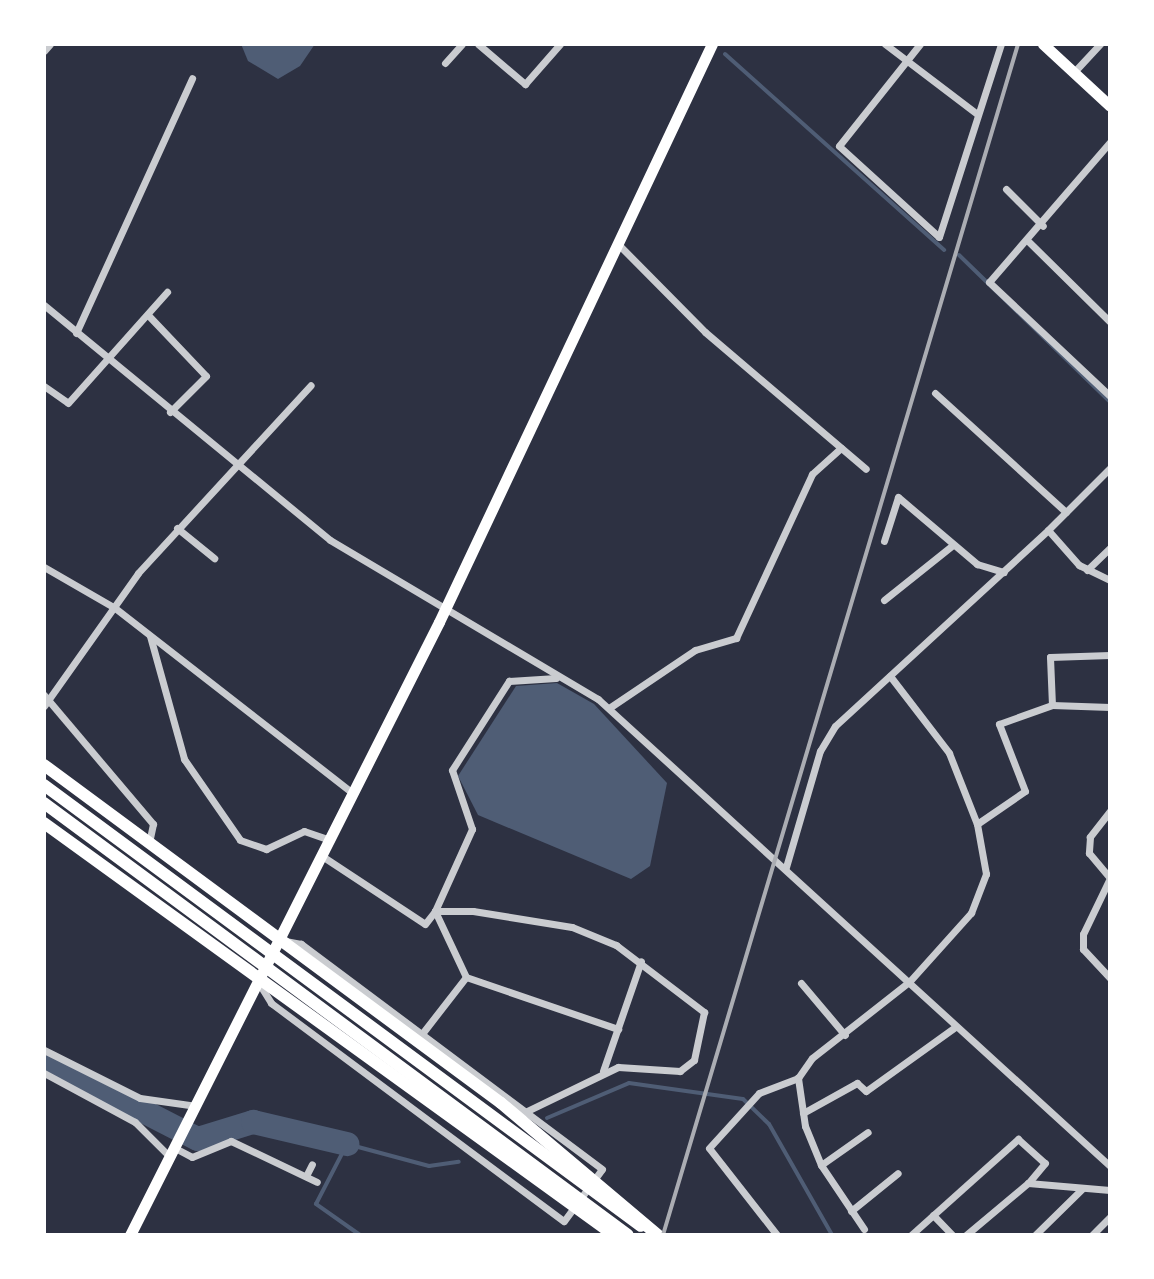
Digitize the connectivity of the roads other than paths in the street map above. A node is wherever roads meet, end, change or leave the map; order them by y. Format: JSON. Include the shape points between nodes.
{"nodes":[{"id":1,"x":50,"y":44,"type":"edge"},
{"id":2,"x":462,"y":44,"type":"edge"},
{"id":3,"x":478,"y":44,"type":"edge"},
{"id":4,"x":560,"y":44,"type":"edge"},
{"id":5,"x":712,"y":44,"type":"edge"},
{"id":6,"x":885,"y":44,"type":"edge"},
{"id":7,"x":920,"y":44,"type":"edge"},
{"id":8,"x":1001,"y":44,"type":"edge"},
{"id":9,"x":1043,"y":44,"type":"edge"},
{"id":10,"x":1100,"y":44,"type":"edge"},
{"id":11,"x":44,"y":51,"type":"edge"},
{"id":12,"x":906,"y":61,"type":"junction"},
{"id":13,"x":445,"y":63,"type":"dead end"},
{"id":14,"x":1074,"y":72,"type":"junction"},
{"id":15,"x":192,"y":78,"type":"dead end"},
{"id":16,"x":1110,"y":106,"type":"edge"},
{"id":17,"x":976,"y":113,"type":"junction"},
{"id":18,"x":1110,"y":142,"type":"edge"},
{"id":19,"x":1006,"y":189,"type":"dead end"},
{"id":20,"x":1043,"y":226,"type":"junction"},
{"id":21,"x":1029,"y":242,"type":"junction"},
{"id":22,"x":618,"y":244,"type":"junction"},
{"id":23,"x":167,"y":292,"type":"dead end"},
{"id":24,"x":44,"y":305,"type":"edge"},
{"id":25,"x":148,"y":315,"type":"junction"},
{"id":26,"x":1110,"y":322,"type":"edge"},
{"id":27,"x":76,"y":333,"type":"junction"},
{"id":28,"x":104,"y":356,"type":"junction"},
{"id":29,"x":311,"y":385,"type":"dead end"},
{"id":30,"x":44,"y":386,"type":"edge"},
{"id":31,"x":935,"y":393,"type":"dead end"},
{"id":32,"x":1110,"y":396,"type":"edge"},
{"id":33,"x":170,"y":412,"type":"junction"},
{"id":34,"x":841,"y":448,"type":"junction"},
{"id":35,"x":231,"y":465,"type":"junction"},
{"id":36,"x":1110,"y":468,"type":"edge"},
{"id":37,"x":866,"y":469,"type":"dead end"},
{"id":38,"x":1066,"y":512,"type":"junction"},
{"id":39,"x":177,"y":528,"type":"junction"},
{"id":40,"x":1048,"y":530,"type":"junction"},
{"id":41,"x":884,"y":541,"type":"dead end"},
{"id":42,"x":953,"y":545,"type":"junction"},
{"id":43,"x":1110,"y":548,"type":"edge"},
{"id":44,"x":214,"y":558,"type":"dead end"},
{"id":45,"x":44,"y":567,"type":"edge"},
{"id":46,"x":1087,"y":570,"type":"junction"},
{"id":47,"x":1004,"y":572,"type":"junction"},
{"id":48,"x":1110,"y":580,"type":"edge"},
{"id":49,"x":884,"y":600,"type":"dead end"},
{"id":50,"x":115,"y":608,"type":"junction"},
{"id":51,"x":445,"y":611,"type":"junction"},
{"id":52,"x":149,"y":634,"type":"junction"},
{"id":53,"x":1110,"y":655,"type":"edge"},
{"id":54,"x":890,"y":676,"type":"junction"},
{"id":55,"x":558,"y":678,"type":"junction"},
{"id":56,"x":46,"y":701,"type":"edge"},
{"id":57,"x":1052,"y":705,"type":"junction"},
{"id":58,"x":1110,"y":707,"type":"edge"},
{"id":59,"x":609,"y":708,"type":"junction"},
{"id":60,"x":44,"y":765,"type":"edge"},
{"id":61,"x":44,"y":785,"type":"edge"},
{"id":62,"x":353,"y":793,"type":"junction"},
{"id":63,"x":44,"y":803,"type":"edge"},
{"id":64,"x":1110,"y":811,"type":"edge"},
{"id":65,"x":44,"y":823,"type":"edge"},
{"id":66,"x":977,"y":824,"type":"junction"},
{"id":67,"x":330,"y":840,"type":"junction"},
{"id":68,"x":149,"y":843,"type":"junction"},
{"id":69,"x":322,"y":856,"type":"junction"},
{"id":70,"x":786,"y":867,"type":"junction"},
{"id":71,"x":435,"y":911,"type":"junction"},
{"id":72,"x":280,"y":939,"type":"junction"},
{"id":73,"x":641,"y":961,"type":"junction"},
{"id":74,"x":466,"y":977,"type":"junction"},
{"id":75,"x":1110,"y":978,"type":"edge"},
{"id":76,"x":258,"y":982,"type":"junction"},
{"id":77,"x":909,"y":982,"type":"junction"},
{"id":78,"x":801,"y":983,"type":"dead end"},
{"id":79,"x":955,"y":1027,"type":"junction"},
{"id":80,"x":618,"y":1029,"type":"junction"},
{"id":81,"x":421,"y":1035,"type":"junction"},
{"id":82,"x":845,"y":1035,"type":"junction"},
{"id":83,"x":44,"y":1050,"type":"edge"},
{"id":84,"x":603,"y":1071,"type":"junction"},
{"id":85,"x":44,"y":1073,"type":"edge"},
{"id":86,"x":798,"y":1078,"type":"junction"},
{"id":87,"x":194,"y":1109,"type":"junction"},
{"id":88,"x":525,"y":1112,"type":"junction"},
{"id":89,"x":803,"y":1113,"type":"junction"},
{"id":90,"x":868,"y":1132,"type":"dead end"},
{"id":91,"x":268,"y":1144,"type":"dead end"},
{"id":92,"x":174,"y":1149,"type":"junction"},
{"id":93,"x":262,"y":1155,"type":"junction"},
{"id":94,"x":312,"y":1164,"type":"dead end"},
{"id":95,"x":821,"y":1165,"type":"junction"},
{"id":96,"x":1110,"y":1166,"type":"edge"},
{"id":97,"x":898,"y":1173,"type":"dead end"},
{"id":98,"x":306,"y":1176,"type":"junction"},
{"id":99,"x":317,"y":1182,"type":"dead end"},
{"id":100,"x":1028,"y":1183,"type":"junction"},
{"id":101,"x":1083,"y":1188,"type":"junction"},
{"id":102,"x":1110,"y":1190,"type":"edge"},
{"id":103,"x":851,"y":1211,"type":"junction"},
{"id":104,"x":933,"y":1215,"type":"junction"},
{"id":105,"x":1110,"y":1217,"type":"edge"},
{"id":106,"x":864,"y":1229,"type":"dead end"},
{"id":107,"x":130,"y":1235,"type":"edge"},
{"id":108,"x":614,"y":1235,"type":"edge"},
{"id":109,"x":628,"y":1235,"type":"edge"},
{"id":110,"x":656,"y":1235,"type":"edge"},
{"id":111,"x":777,"y":1235,"type":"edge"},
{"id":112,"x":911,"y":1235,"type":"edge"},
{"id":113,"x":952,"y":1235,"type":"edge"},
{"id":114,"x":966,"y":1235,"type":"edge"},
{"id":115,"x":1035,"y":1235,"type":"edge"},
{"id":116,"x":1092,"y":1235,"type":"edge"}],
"edges":[{"from":1,"to":11,"type":"street"},
{"from":2,"to":13,"type":"street"},
{"from":3,"to":4,"type":"street","via":[[525,84]]},
{"from":5,"to":22,"type":"main road"},
{"from":6,"to":12,"type":"street"},
{"from":7,"to":12,"type":"street"},
{"from":8,"to":17,"type":"street"},
{"from":9,"to":14,"type":"main road"},
{"from":10,"to":14,"type":"street"},
{"from":12,"to":17,"type":"street"},
{"from":12,"to":17,"type":"street","via":[[839,146],[939,237]]},
{"from":14,"to":16,"type":"main road"},
{"from":15,"to":27,"type":"street"},
{"from":18,"to":20,"type":"street"},
{"from":19,"to":20,"type":"street"},
{"from":20,"to":21,"type":"street"},
{"from":21,"to":26,"type":"street"},
{"from":21,"to":32,"type":"street","via":[[989,282]]},
{"from":22,"to":34,"type":"street","via":[[705,332]]},
{"from":22,"to":51,"type":"main road"},
{"from":23,"to":25,"type":"street"},
{"from":24,"to":27,"type":"street"},
{"from":25,"to":28,"type":"street"},
{"from":25,"to":33,"type":"street","via":[[206,376]]},
{"from":27,"to":28,"type":"street"},
{"from":28,"to":30,"type":"street","via":[[68,403]]},
{"from":28,"to":33,"type":"street"},
{"from":29,"to":35,"type":"street"},
{"from":31,"to":38,"type":"street"},
{"from":33,"to":35,"type":"street"},
{"from":34,"to":37,"type":"street"},
{"from":34,"to":59,"type":"street","via":[[812,474],[736,638],[695,650]]},
{"from":35,"to":39,"type":"street"},
{"from":35,"to":51,"type":"street","via":[[330,540]]},
{"from":36,"to":38,"type":"street"},
{"from":38,"to":40,"type":"street"},
{"from":39,"to":44,"type":"street"},
{"from":39,"to":50,"type":"street"},
{"from":40,"to":46,"type":"street"},
{"from":40,"to":47,"type":"street"},
{"from":41,"to":42,"type":"street","via":[[898,497]]},
{"from":42,"to":47,"type":"street","via":[[983,568]]},
{"from":42,"to":49,"type":"street"},
{"from":43,"to":46,"type":"street"},
{"from":45,"to":50,"type":"street"},
{"from":46,"to":48,"type":"street"},
{"from":47,"to":54,"type":"street"},
{"from":50,"to":52,"type":"street"},
{"from":50,"to":56,"type":"street"},
{"from":51,"to":55,"type":"street"},
{"from":51,"to":62,"type":"main road"},
{"from":52,"to":62,"type":"street"},
{"from":52,"to":67,"type":"street","via":[[184,759],[240,840],[266,849],[304,831]]},
{"from":53,"to":57,"type":"street","via":[[1050,657]]},
{"from":54,"to":66,"type":"street","via":[[949,753]]},
{"from":54,"to":70,"type":"street","via":[[835,726],[820,751]]},
{"from":55,"to":59,"type":"street"},
{"from":55,"to":71,"type":"street","via":[[509,681],[456,760],[452,783],[472,829]]},
{"from":56,"to":68,"type":"street","via":[[153,824]]},
{"from":57,"to":58,"type":"street"},
{"from":57,"to":66,"type":"street","via":[[999,724],[1025,791]]},
{"from":59,"to":70,"type":"street"},
{"from":60,"to":68,"type":"main road"},
{"from":61,"to":110,"type":"main road"},
{"from":62,"to":67,"type":"main road"},
{"from":63,"to":109,"type":"main road"},
{"from":64,"to":75,"type":"street","via":[[1089,845],[1110,878],[1083,934],[1083,949]]},
{"from":65,"to":76,"type":"main road"},
{"from":66,"to":77,"type":"street","via":[[985,845],[982,889]]},
{"from":67,"to":69,"type":"main road"},
{"from":68,"to":72,"type":"main road"},
{"from":69,"to":71,"type":"street","via":[[425,924]]},
{"from":69,"to":72,"type":"main road"},
{"from":70,"to":77,"type":"street"},
{"from":71,"to":73,"type":"street","via":[[572,927]]},
{"from":71,"to":74,"type":"street"},
{"from":72,"to":76,"type":"main road"},
{"from":72,"to":81,"type":"street","via":[[301,944]]},
{"from":72,"to":110,"type":"main road","via":[[501,1103]]},
{"from":73,"to":80,"type":"street"},
{"from":73,"to":84,"type":"street","via":[[704,1012],[694,1060],[680,1071]]},
{"from":74,"to":80,"type":"street"},
{"from":74,"to":81,"type":"street"},
{"from":76,"to":87,"type":"main road"},
{"from":76,"to":88,"type":"street","via":[[271,1003],[564,1221],[602,1169]]},
{"from":76,"to":108,"type":"main road"},
{"from":77,"to":79,"type":"street"},
{"from":77,"to":82,"type":"street"},
{"from":78,"to":82,"type":"street"},
{"from":79,"to":89,"type":"street","via":[[866,1091],[857,1083]]},
{"from":79,"to":96,"type":"street"},
{"from":80,"to":84,"type":"street"},
{"from":81,"to":88,"type":"street"},
{"from":82,"to":86,"type":"street"},
{"from":83,"to":87,"type":"street","via":[[140,1098]]},
{"from":84,"to":88,"type":"street"},
{"from":85,"to":92,"type":"street"},
{"from":86,"to":89,"type":"street"},
{"from":86,"to":111,"type":"street","via":[[759,1093],[709,1148]]},
{"from":87,"to":92,"type":"main road"},
{"from":89,"to":95,"type":"street"},
{"from":90,"to":95,"type":"street"},
{"from":91,"to":93,"type":"street"},
{"from":92,"to":93,"type":"street","via":[[192,1157],[231,1141]]},
{"from":92,"to":107,"type":"main road"},
{"from":93,"to":98,"type":"street"},
{"from":94,"to":98,"type":"street"},
{"from":95,"to":103,"type":"street"},
{"from":97,"to":103,"type":"street"},
{"from":98,"to":99,"type":"street"},
{"from":100,"to":101,"type":"street"},
{"from":100,"to":104,"type":"street","via":[[1045,1163],[1018,1139]]},
{"from":100,"to":114,"type":"street"},
{"from":101,"to":102,"type":"street"},
{"from":101,"to":115,"type":"street"},
{"from":103,"to":106,"type":"street"},
{"from":104,"to":112,"type":"street"},
{"from":104,"to":113,"type":"street"},
{"from":105,"to":116,"type":"street"}]}
